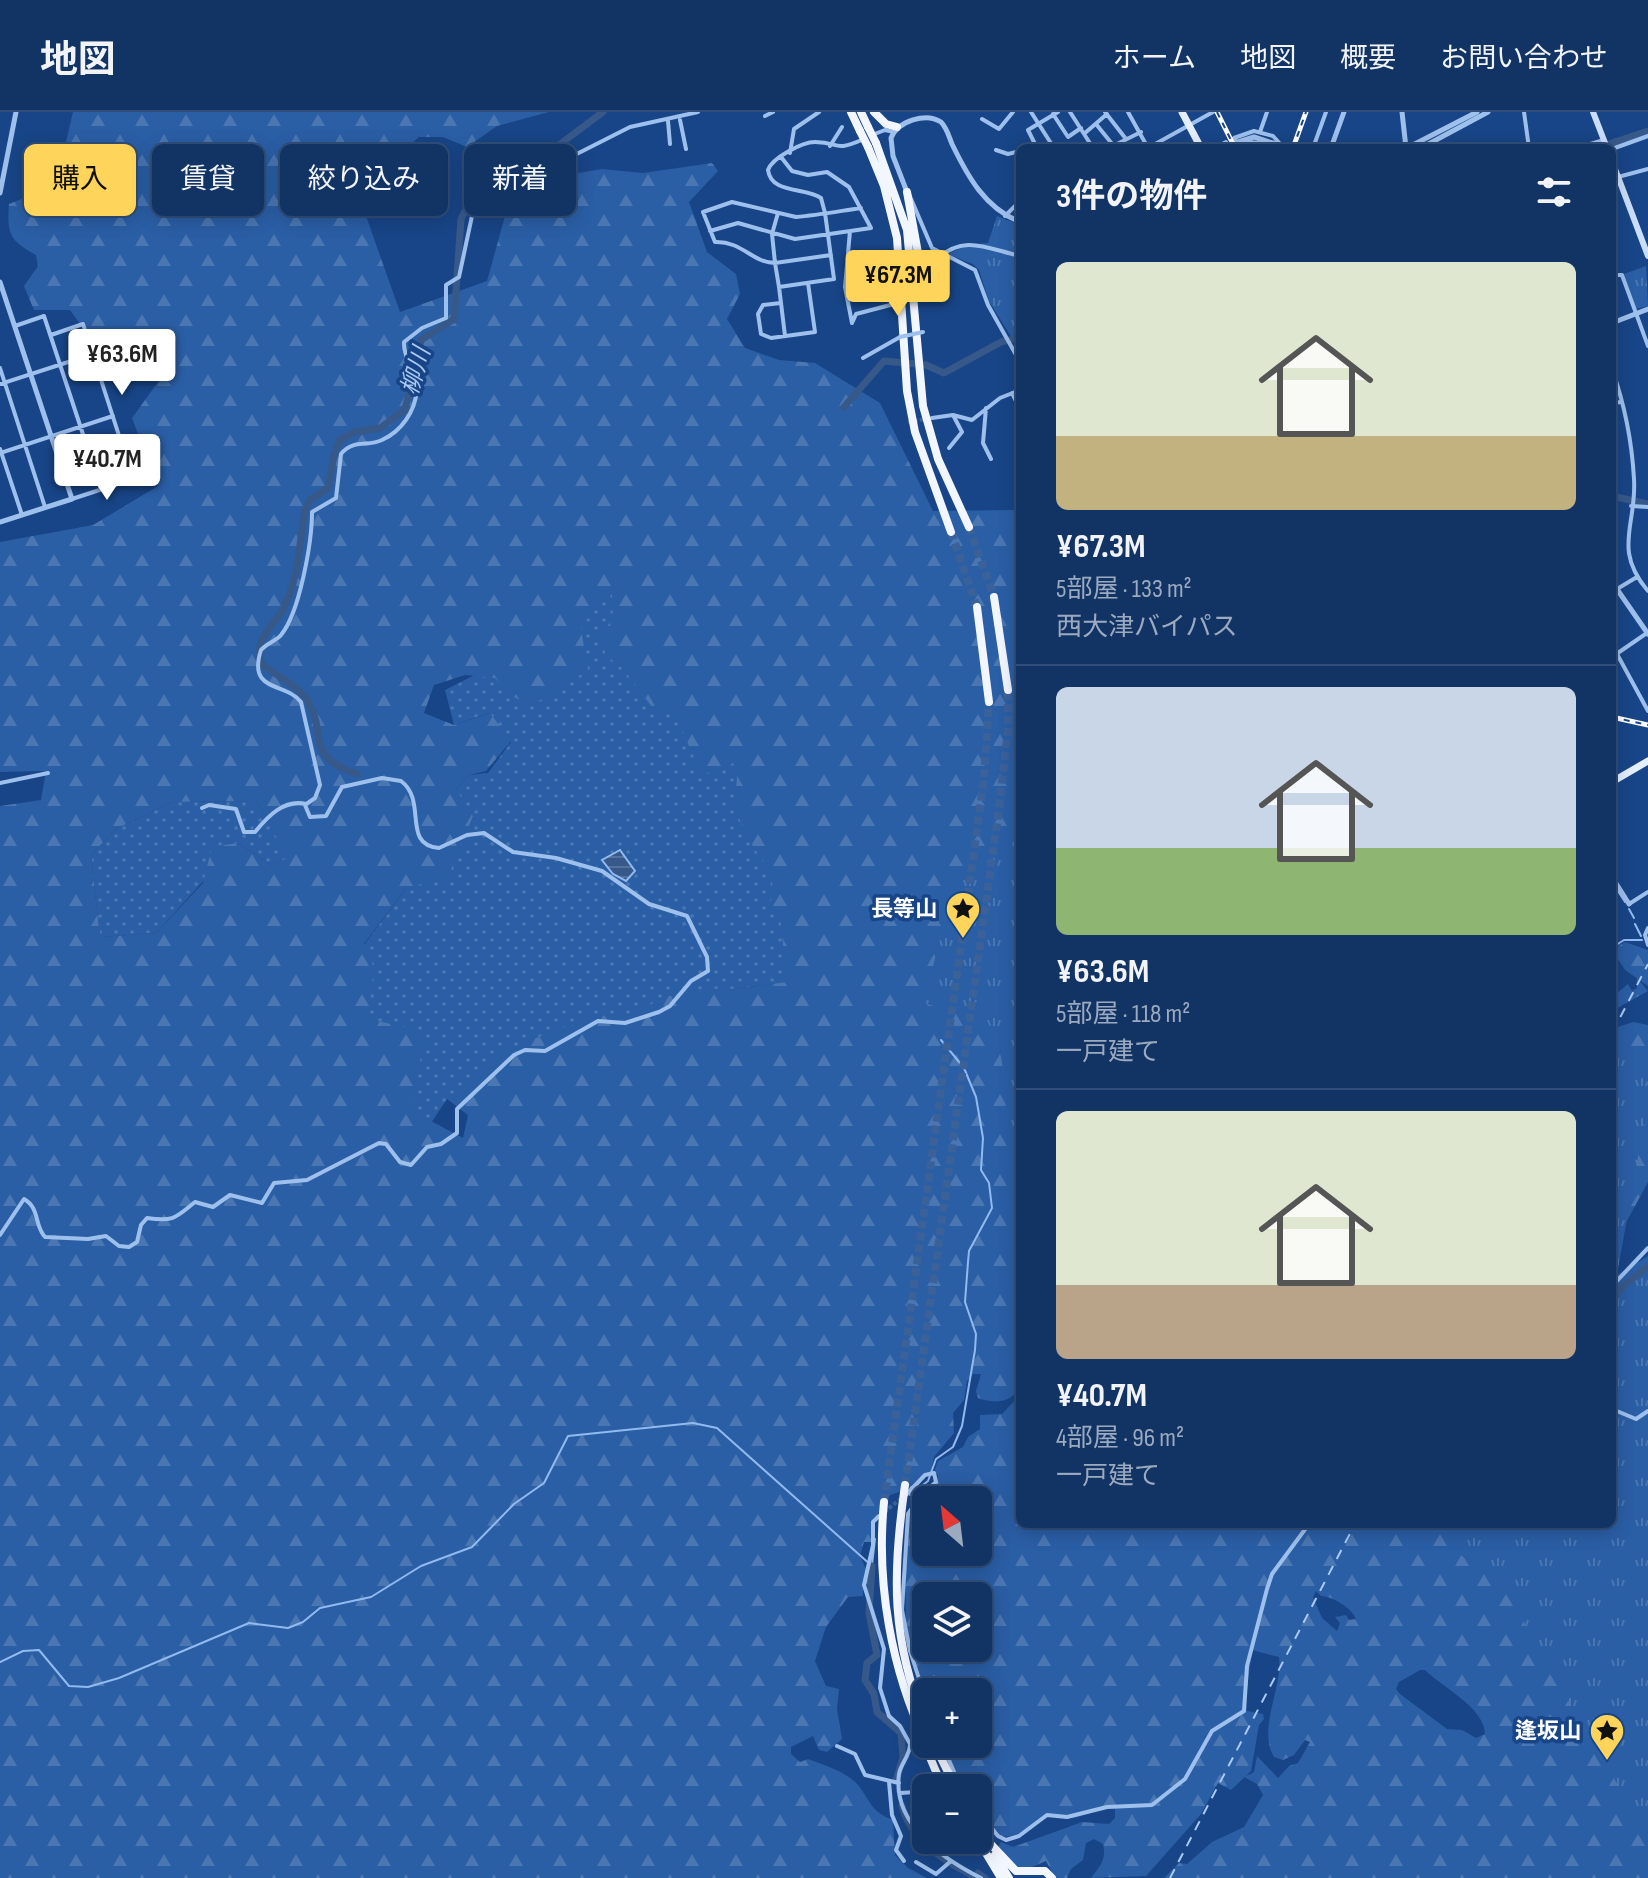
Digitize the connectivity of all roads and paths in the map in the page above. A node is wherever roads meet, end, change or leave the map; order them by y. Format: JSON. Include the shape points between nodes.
{"nodes":[{"id":1,"x":16,"y":112,"type":"edge"},
{"id":2,"x":698,"y":112,"type":"edge"},
{"id":3,"x":773,"y":112,"type":"edge"},
{"id":4,"x":819,"y":112,"type":"edge"},
{"id":5,"x":874,"y":112,"type":"edge"},
{"id":6,"x":939,"y":112,"type":"edge"},
{"id":7,"x":1013,"y":112,"type":"edge"},
{"id":8,"x":1031,"y":112,"type":"edge"},
{"id":9,"x":1070,"y":112,"type":"edge"},
{"id":10,"x":1128,"y":112,"type":"edge"},
{"id":11,"x":1182,"y":112,"type":"edge"},
{"id":12,"x":1213,"y":112,"type":"edge"},
{"id":13,"x":1267,"y":112,"type":"edge"},
{"id":14,"x":1326,"y":112,"type":"edge"},
{"id":15,"x":1344,"y":112,"type":"edge"},
{"id":16,"x":1402,"y":112,"type":"edge"},
{"id":17,"x":1477,"y":112,"type":"edge"},
{"id":18,"x":1488,"y":112,"type":"edge"},
{"id":19,"x":1524,"y":112,"type":"edge"},
{"id":20,"x":1593,"y":112,"type":"edge"},
{"id":21,"x":1053,"y":113,"type":"edge"},
{"id":22,"x":1106,"y":113,"type":"edge"},
{"id":23,"x":855,"y":114,"type":"edge"},
{"id":24,"x":765,"y":116,"type":"dead end"},
{"id":25,"x":680,"y":119,"type":"junction"},
{"id":26,"x":982,"y":119,"type":"dead end"},
{"id":27,"x":940,"y":120,"type":"junction"},
{"id":28,"x":668,"y":121,"type":"junction"},
{"id":29,"x":1039,"y":124,"type":"junction"},
{"id":30,"x":1096,"y":124,"type":"junction"},
{"id":31,"x":1189,"y":125,"type":"junction"},
{"id":32,"x":842,"y":127,"type":"dead end"},
{"id":33,"x":895,"y":130,"type":"junction"},
{"id":34,"x":1083,"y":130,"type":"junction"},
{"id":35,"x":1141,"y":132,"type":"junction"},
{"id":36,"x":1260,"y":132,"type":"junction"},
{"id":37,"x":1648,"y":136,"type":"edge"},
{"id":38,"x":1124,"y":140,"type":"junction"},
{"id":39,"x":1238,"y":142,"type":"dead end"},
{"id":40,"x":670,"y":144,"type":"dead end"},
{"id":41,"x":1034,"y":144,"type":"edge"},
{"id":42,"x":1052,"y":144,"type":"edge"},
{"id":43,"x":1091,"y":144,"type":"edge"},
{"id":44,"x":1110,"y":144,"type":"edge"},
{"id":45,"x":1115,"y":144,"type":"edge"},
{"id":46,"x":1125,"y":144,"type":"edge"},
{"id":47,"x":1146,"y":144,"type":"edge"},
{"id":48,"x":1155,"y":144,"type":"edge"},
{"id":49,"x":1199,"y":144,"type":"edge"},
{"id":50,"x":1237,"y":144,"type":"edge"},
{"id":51,"x":1276,"y":144,"type":"edge"},
{"id":52,"x":1282,"y":144,"type":"edge"},
{"id":53,"x":1314,"y":144,"type":"edge"},
{"id":54,"x":1332,"y":144,"type":"edge"},
{"id":55,"x":1406,"y":144,"type":"edge"},
{"id":56,"x":1414,"y":144,"type":"edge"},
{"id":57,"x":1428,"y":144,"type":"edge"},
{"id":58,"x":1528,"y":144,"type":"edge"},
{"id":59,"x":1607,"y":144,"type":"edge"},
{"id":60,"x":1612,"y":144,"type":"edge"},
{"id":61,"x":872,"y":145,"type":"junction"},
{"id":62,"x":830,"y":146,"type":"junction"},
{"id":63,"x":686,"y":149,"type":"dead end"},
{"id":64,"x":996,"y":150,"type":"dead end"},
{"id":65,"x":1016,"y":152,"type":"edge"},
{"id":66,"x":790,"y":153,"type":"junction"},
{"id":67,"x":781,"y":157,"type":"junction"},
{"id":68,"x":1648,"y":169,"type":"edge"},
{"id":69,"x":1616,"y":172,"type":"edge"},
{"id":70,"x":1618,"y":177,"type":"junction"},
{"id":71,"x":907,"y":192,"type":"junction"},
{"id":72,"x":0,"y":193,"type":"edge"},
{"id":73,"x":1016,"y":205,"type":"edge"},
{"id":74,"x":861,"y":208,"type":"junction"},
{"id":75,"x":778,"y":213,"type":"junction"},
{"id":76,"x":825,"y":213,"type":"junction"},
{"id":77,"x":1005,"y":216,"type":"junction"},
{"id":78,"x":1016,"y":220,"type":"edge"},
{"id":79,"x":710,"y":231,"type":"junction"},
{"id":80,"x":850,"y":231,"type":"junction"},
{"id":81,"x":772,"y":234,"type":"junction"},
{"id":82,"x":828,"y":234,"type":"junction"},
{"id":83,"x":942,"y":254,"type":"junction"},
{"id":84,"x":831,"y":255,"type":"junction"},
{"id":85,"x":1016,"y":255,"type":"edge"},
{"id":86,"x":1648,"y":256,"type":"edge"},
{"id":87,"x":775,"y":263,"type":"junction"},
{"id":88,"x":1616,"y":275,"type":"edge"},
{"id":89,"x":0,"y":282,"type":"edge"},
{"id":90,"x":808,"y":283,"type":"junction"},
{"id":91,"x":920,"y":283,"type":"dead end"},
{"id":92,"x":779,"y":287,"type":"junction"},
{"id":93,"x":898,"y":288,"type":"dead end"},
{"id":94,"x":781,"y":303,"type":"junction"},
{"id":95,"x":915,"y":305,"type":"junction"},
{"id":96,"x":1648,"y":309,"type":"edge"},
{"id":97,"x":10,"y":311,"type":"junction"},
{"id":98,"x":1636,"y":314,"type":"junction"},
{"id":99,"x":0,"y":315,"type":"edge"},
{"id":100,"x":1616,"y":322,"type":"edge"},
{"id":101,"x":15,"y":327,"type":"junction"},
{"id":102,"x":923,"y":332,"type":"dead end"},
{"id":103,"x":51,"y":335,"type":"junction"},
{"id":104,"x":785,"y":336,"type":"junction"},
{"id":105,"x":1648,"y":346,"type":"edge"},
{"id":106,"x":93,"y":354,"type":"junction"},
{"id":107,"x":1016,"y":355,"type":"edge"},
{"id":108,"x":863,"y":358,"type":"dead end"},
{"id":109,"x":60,"y":364,"type":"junction"},
{"id":110,"x":0,"y":368,"type":"edge"},
{"id":111,"x":31,"y":374,"type":"junction"},
{"id":112,"x":2,"y":383,"type":"edge"},
{"id":113,"x":1616,"y":384,"type":"edge"},
{"id":114,"x":1016,"y":391,"type":"edge"},
{"id":115,"x":1012,"y":392,"type":"junction"},
{"id":116,"x":1016,"y":400,"type":"edge"},
{"id":117,"x":1621,"y":402,"type":"junction"},
{"id":118,"x":1616,"y":403,"type":"edge"},
{"id":119,"x":986,"y":408,"type":"junction"},
{"id":120,"x":953,"y":415,"type":"junction"},
{"id":121,"x":113,"y":416,"type":"junction"},
{"id":122,"x":932,"y":418,"type":"tunnel mouth"},
{"id":123,"x":81,"y":427,"type":"junction"},
{"id":124,"x":51,"y":436,"type":"junction"},
{"id":125,"x":25,"y":445,"type":"junction"},
{"id":126,"x":949,"y":448,"type":"dead end"},
{"id":127,"x":0,"y":452,"type":"edge"},
{"id":128,"x":991,"y":459,"type":"dead end"},
{"id":129,"x":101,"y":489,"type":"junction"},
{"id":130,"x":72,"y":499,"type":"junction"},
{"id":131,"x":1632,"y":502,"type":"junction"},
{"id":132,"x":45,"y":507,"type":"junction"},
{"id":133,"x":1648,"y":507,"type":"edge"},
{"id":134,"x":22,"y":515,"type":"junction"},
{"id":135,"x":0,"y":522,"type":"edge"},
{"id":136,"x":969,"y":527,"type":"tunnel mouth"},
{"id":137,"x":951,"y":532,"type":"tunnel mouth"},
{"id":138,"x":1637,"y":577,"type":"junction"},
{"id":139,"x":1617,"y":589,"type":"joint"},
{"id":140,"x":1648,"y":591,"type":"edge"},
{"id":141,"x":994,"y":597,"type":"tunnel mouth"},
{"id":142,"x":977,"y":607,"type":"tunnel mouth"},
{"id":143,"x":1648,"y":633,"type":"edge"},
{"id":144,"x":1625,"y":647,"type":"junction"},
{"id":145,"x":1616,"y":654,"type":"edge"},
{"id":146,"x":1629,"y":654,"type":"dead end"},
{"id":147,"x":1616,"y":658,"type":"edge"},
{"id":148,"x":1008,"y":690,"type":"tunnel mouth"},
{"id":149,"x":989,"y":702,"type":"tunnel mouth"},
{"id":150,"x":1648,"y":711,"type":"edge"},
{"id":151,"x":1648,"y":761,"type":"edge"},
{"id":152,"x":48,"y":773,"type":"dead end"},
{"id":153,"x":1616,"y":780,"type":"edge"},
{"id":154,"x":0,"y":783,"type":"edge"},
{"id":155,"x":306,"y":804,"type":"junction"},
{"id":156,"x":202,"y":808,"type":"dead end"},
{"id":157,"x":1616,"y":883,"type":"edge"},
{"id":158,"x":1648,"y":892,"type":"edge"},
{"id":159,"x":1629,"y":904,"type":"joint"},
{"id":160,"x":1648,"y":928,"type":"edge"},
{"id":161,"x":1648,"y":945,"type":"edge"},
{"id":162,"x":0,"y":1235,"type":"edge"},
{"id":163,"x":1647,"y":1251,"type":"edge"},
{"id":164,"x":1616,"y":1282,"type":"edge"},
{"id":165,"x":1616,"y":1411,"type":"edge"},
{"id":166,"x":1648,"y":1411,"type":"edge"},
{"id":167,"x":930,"y":1486,"type":"edge"},
{"id":168,"x":908,"y":1489,"type":"junction"},
{"id":169,"x":912,"y":1491,"type":"edge"},
{"id":170,"x":884,"y":1502,"type":"tunnel mouth"},
{"id":171,"x":912,"y":1506,"type":"edge"},
{"id":172,"x":879,"y":1516,"type":"tunnel mouth"},
{"id":173,"x":1306,"y":1528,"type":"edge"},
{"id":174,"x":919,"y":1678,"type":"edge"},
{"id":175,"x":912,"y":1684,"type":"edge"},
{"id":176,"x":912,"y":1704,"type":"edge"},
{"id":177,"x":837,"y":1746,"type":"dead end"},
{"id":178,"x":889,"y":1782,"type":"junction"},
{"id":179,"x":899,"y":1783,"type":"junction"},
{"id":180,"x":912,"y":1792,"type":"edge"},
{"id":181,"x":900,"y":1793,"type":"junction"},
{"id":182,"x":912,"y":1822,"type":"edge"},
{"id":183,"x":992,"y":1828,"type":"edge"},
{"id":184,"x":992,"y":1850,"type":"edge"},
{"id":185,"x":939,"y":1854,"type":"edge"},
{"id":186,"x":988,"y":1854,"type":"edge"},
{"id":187,"x":991,"y":1854,"type":"edge"},
{"id":188,"x":904,"y":1861,"type":"dead end"},
{"id":189,"x":916,"y":1862,"type":"dead end"},
{"id":190,"x":950,"y":1863,"type":"junction"},
{"id":191,"x":1029,"y":1871,"type":"junction"},
{"id":192,"x":981,"y":1878,"type":"edge"},
{"id":193,"x":1001,"y":1878,"type":"edge"},
{"id":194,"x":1009,"y":1878,"type":"edge"},
{"id":195,"x":1020,"y":1878,"type":"edge"},
{"id":196,"x":1052,"y":1878,"type":"edge"}],
"edges":[{"from":1,"to":72,"type":"street"},
{"from":2,"to":25,"type":"street"},
{"from":3,"to":24,"type":"street"},
{"from":4,"to":66,"type":"street","via":[[792,132]]},
{"from":5,"to":33,"type":"highway"},
{"from":6,"to":27,"type":"street"},
{"from":7,"to":26,"type":"street","via":[[999,129]]},
{"from":8,"to":29,"type":"street"},
{"from":9,"to":34,"type":"street"},
{"from":10,"to":35,"type":"street"},
{"from":11,"to":31,"type":"main road"},
{"from":12,"to":31,"type":"street"},
{"from":13,"to":36,"type":"street"},
{"from":14,"to":53,"type":"street"},
{"from":15,"to":54,"type":"street"},
{"from":16,"to":55,"type":"street"},
{"from":17,"to":56,"type":"street"},
{"from":18,"to":57,"type":"street"},
{"from":19,"to":58,"type":"street"},
{"from":20,"to":59,"type":"main road"},
{"from":21,"to":29,"type":"street"},
{"from":21,"to":34,"type":"street","via":[[1068,137]]},
{"from":22,"to":30,"type":"street"},
{"from":22,"to":38,"type":"street"},
{"from":23,"to":61,"type":"highway","bridge":true},
{"from":25,"to":28,"type":"street"},
{"from":25,"to":63,"type":"street"},
{"from":27,"to":33,"type":"street","via":[[920,115]]},
{"from":27,"to":77,"type":"street","via":[[979,191]]},
{"from":28,"to":40,"type":"street"},
{"from":28,"to":155,"type":"street","via":[[630,127],[557,164],[500,185],[472,216],[459,277],[446,285],[446,318],[404,342],[418,379],[411,416],[382,440],[352,445],[341,454],[336,498],[312,512],[296,601],[283,632],[264,646],[259,663],[271,688],[301,702],[320,785]]},
{"from":29,"to":41,"type":"street","via":[[1028,130]]},
{"from":29,"to":42,"type":"street"},
{"from":30,"to":34,"type":"street"},
{"from":30,"to":44,"type":"street"},
{"from":31,"to":48,"type":"street"},
{"from":31,"to":49,"type":"main road"},
{"from":32,"to":62,"type":"street"},
{"from":33,"to":62,"type":"street","via":[[846,147]]},
{"from":33,"to":71,"type":"street","via":[[891,146]]},
{"from":34,"to":43,"type":"street"},
{"from":35,"to":38,"type":"street"},
{"from":35,"to":47,"type":"street"},
{"from":36,"to":50,"type":"street","via":[[1234,138]]},
{"from":36,"to":52,"type":"street"},
{"from":37,"to":60,"type":"street"},
{"from":38,"to":45,"type":"street"},
{"from":38,"to":46,"type":"street"},
{"from":39,"to":51,"type":"street","via":[[1254,137]]},
{"from":61,"to":95,"type":"highway","via":[[903,215]]},
{"from":61,"to":137,"type":"highway","via":[[897,238],[904,356],[918,445]]},
{"from":62,"to":66,"type":"street","via":[[816,142]]},
{"from":64,"to":65,"type":"street"},
{"from":66,"to":67,"type":"street"},
{"from":67,"to":74,"type":"street","via":[[792,171],[830,173],[849,187]]},
{"from":67,"to":76,"type":"street","via":[[770,165],[770,180],[816,195]]},
{"from":68,"to":70,"type":"street"},
{"from":69,"to":70,"type":"main road"},
{"from":70,"to":86,"type":"main road"},
{"from":71,"to":83,"type":"street","via":[[932,248]]},
{"from":71,"to":95,"type":"highway","via":[[918,253]]},
{"from":73,"to":77,"type":"street"},
{"from":74,"to":76,"type":"street"},
{"from":74,"to":80,"type":"street","via":[[871,228]]},
{"from":75,"to":76,"type":"street"},
{"from":75,"to":79,"type":"street","via":[[742,202],[718,204],[703,212]]},
{"from":75,"to":81,"type":"street"},
{"from":76,"to":82,"type":"street"},
{"from":77,"to":78,"type":"street"},
{"from":79,"to":81,"type":"street","via":[[738,223]]},
{"from":79,"to":87,"type":"street","via":[[715,242],[733,243]]},
{"from":80,"to":82,"type":"street"},
{"from":80,"to":93,"type":"street","via":[[845,287],[852,323],[856,314],[894,304]]},
{"from":81,"to":82,"type":"street","via":[[795,239]]},
{"from":81,"to":87,"type":"street"},
{"from":82,"to":84,"type":"street"},
{"from":83,"to":85,"type":"street","via":[[970,242]]},
{"from":83,"to":91,"type":"street","via":[[935,276]]},
{"from":83,"to":107,"type":"street","via":[[975,270]]},
{"from":84,"to":87,"type":"street"},
{"from":84,"to":90,"type":"street","via":[[834,279]]},
{"from":87,"to":92,"type":"street"},
{"from":88,"to":98,"type":"street","via":[[1622,275]]},
{"from":89,"to":97,"type":"street"},
{"from":90,"to":92,"type":"street"},
{"from":90,"to":104,"type":"street","via":[[815,332]]},
{"from":92,"to":94,"type":"street"},
{"from":94,"to":104,"type":"street"},
{"from":94,"to":104,"type":"street","via":[[763,305],[758,314],[761,334]]},
{"from":95,"to":136,"type":"highway","via":[[919,377],[930,434]]},
{"from":96,"to":98,"type":"street"},
{"from":97,"to":99,"type":"street"},
{"from":97,"to":101,"type":"street"},
{"from":98,"to":100,"type":"street"},
{"from":98,"to":105,"type":"street"},
{"from":101,"to":103,"type":"street","via":[[44,316]]},
{"from":101,"to":111,"type":"street"},
{"from":102,"to":108,"type":"street","bridge":true,"via":[[900,337]]},
{"from":103,"to":106,"type":"street","via":[[83,324]]},
{"from":103,"to":109,"type":"street"},
{"from":106,"to":109,"type":"street"},
{"from":106,"to":121,"type":"street"},
{"from":109,"to":111,"type":"street"},
{"from":109,"to":123,"type":"street"},
{"from":110,"to":112,"type":"street"},
{"from":111,"to":112,"type":"street"},
{"from":111,"to":124,"type":"street"},
{"from":112,"to":125,"type":"street"},
{"from":113,"to":117,"type":"street"},
{"from":114,"to":115,"type":"street"},
{"from":115,"to":116,"type":"street"},
{"from":115,"to":119,"type":"street"},
{"from":117,"to":118,"type":"street"},
{"from":117,"to":131,"type":"street","via":[[1634,480]]},
{"from":119,"to":120,"type":"street","via":[[967,421]]},
{"from":119,"to":128,"type":"street","via":[[983,443]]},
{"from":120,"to":122,"type":"street"},
{"from":120,"to":126,"type":"street","via":[[962,432]]},
{"from":121,"to":123,"type":"street"},
{"from":121,"to":129,"type":"street","via":[[133,479]]},
{"from":123,"to":124,"type":"street"},
{"from":123,"to":129,"type":"street"},
{"from":124,"to":125,"type":"street"},
{"from":124,"to":130,"type":"street"},
{"from":125,"to":127,"type":"street"},
{"from":125,"to":132,"type":"street"},
{"from":127,"to":134,"type":"street"},
{"from":129,"to":130,"type":"street"},
{"from":130,"to":132,"type":"street"},
{"from":131,"to":133,"type":"street"},
{"from":131,"to":138,"type":"street","via":[[1626,547]]},
{"from":132,"to":134,"type":"street"},
{"from":134,"to":135,"type":"street"},
{"from":138,"to":139,"type":"street"},
{"from":138,"to":140,"type":"street"},
{"from":139,"to":143,"type":"street"},
{"from":141,"to":148,"type":"highway"},
{"from":142,"to":149,"type":"highway"},
{"from":143,"to":144,"type":"street"},
{"from":144,"to":145,"type":"street"},
{"from":144,"to":146,"type":"street"},
{"from":147,"to":150,"type":"street"},
{"from":151,"to":153,"type":"main road"},
{"from":152,"to":154,"type":"street"},
{"from":155,"to":156,"type":"street","via":[[288,804],[255,832],[240,828],[236,809]]},
{"from":155,"to":162,"type":"street","via":[[308,815],[320,818],[341,788],[382,778],[401,781],[414,798],[416,832],[426,844],[439,848],[484,833],[513,852],[602,871],[649,904],[687,916],[710,969],[659,1012],[625,1023],[598,1021],[545,1051],[514,1055],[457,1109],[459,1128],[453,1137],[427,1147],[411,1165],[400,1162],[381,1142],[307,1180],[274,1183],[262,1203],[230,1195],[213,1207],[195,1202],[183,1215],[163,1221],[147,1218],[137,1242],[129,1247],[106,1236],[45,1237],[33,1206],[24,1199]]},
{"from":157,"to":159,"type":"street"},
{"from":158,"to":159,"type":"street"},
{"from":160,"to":161,"type":"street"},
{"from":163,"to":164,"type":"street"},
{"from":165,"to":166,"type":"street","via":[[1636,1419]]},
{"from":167,"to":168,"type":"street","via":[[936,1482],[934,1473]]},
{"from":168,"to":169,"type":"street","bridge":true},
{"from":168,"to":175,"type":"highway","via":[[895,1555],[897,1621]]},
{"from":170,"to":176,"type":"highway","via":[[886,1606]]},
{"from":171,"to":174,"type":"street","via":[[902,1610]]},
{"from":172,"to":179,"type":"street","via":[[873,1522],[864,1585],[884,1649],[881,1696],[910,1744]]},
{"from":173,"to":183,"type":"street","via":[[1272,1574],[1247,1666],[1244,1711],[1207,1736],[1189,1774],[1174,1790],[1144,1808],[1047,1815],[1006,1840]]},
{"from":177,"to":178,"type":"street","via":[[857,1756],[865,1775]]},
{"from":178,"to":179,"type":"street"},
{"from":178,"to":188,"type":"street","via":[[892,1815],[901,1836],[896,1850]]},
{"from":179,"to":181,"type":"street"},
{"from":180,"to":181,"type":"street"},
{"from":181,"to":182,"type":"street"},
{"from":184,"to":191,"type":"highway","via":[[1011,1867]]},
{"from":185,"to":190,"type":"street"},
{"from":186,"to":193,"type":"highway"},
{"from":187,"to":194,"type":"highway"},
{"from":189,"to":190,"type":"street","via":[[936,1874]]},
{"from":190,"to":192,"type":"street"},
{"from":191,"to":195,"type":"highway"},
{"from":191,"to":196,"type":"highway","via":[[1045,1871]]}]}
